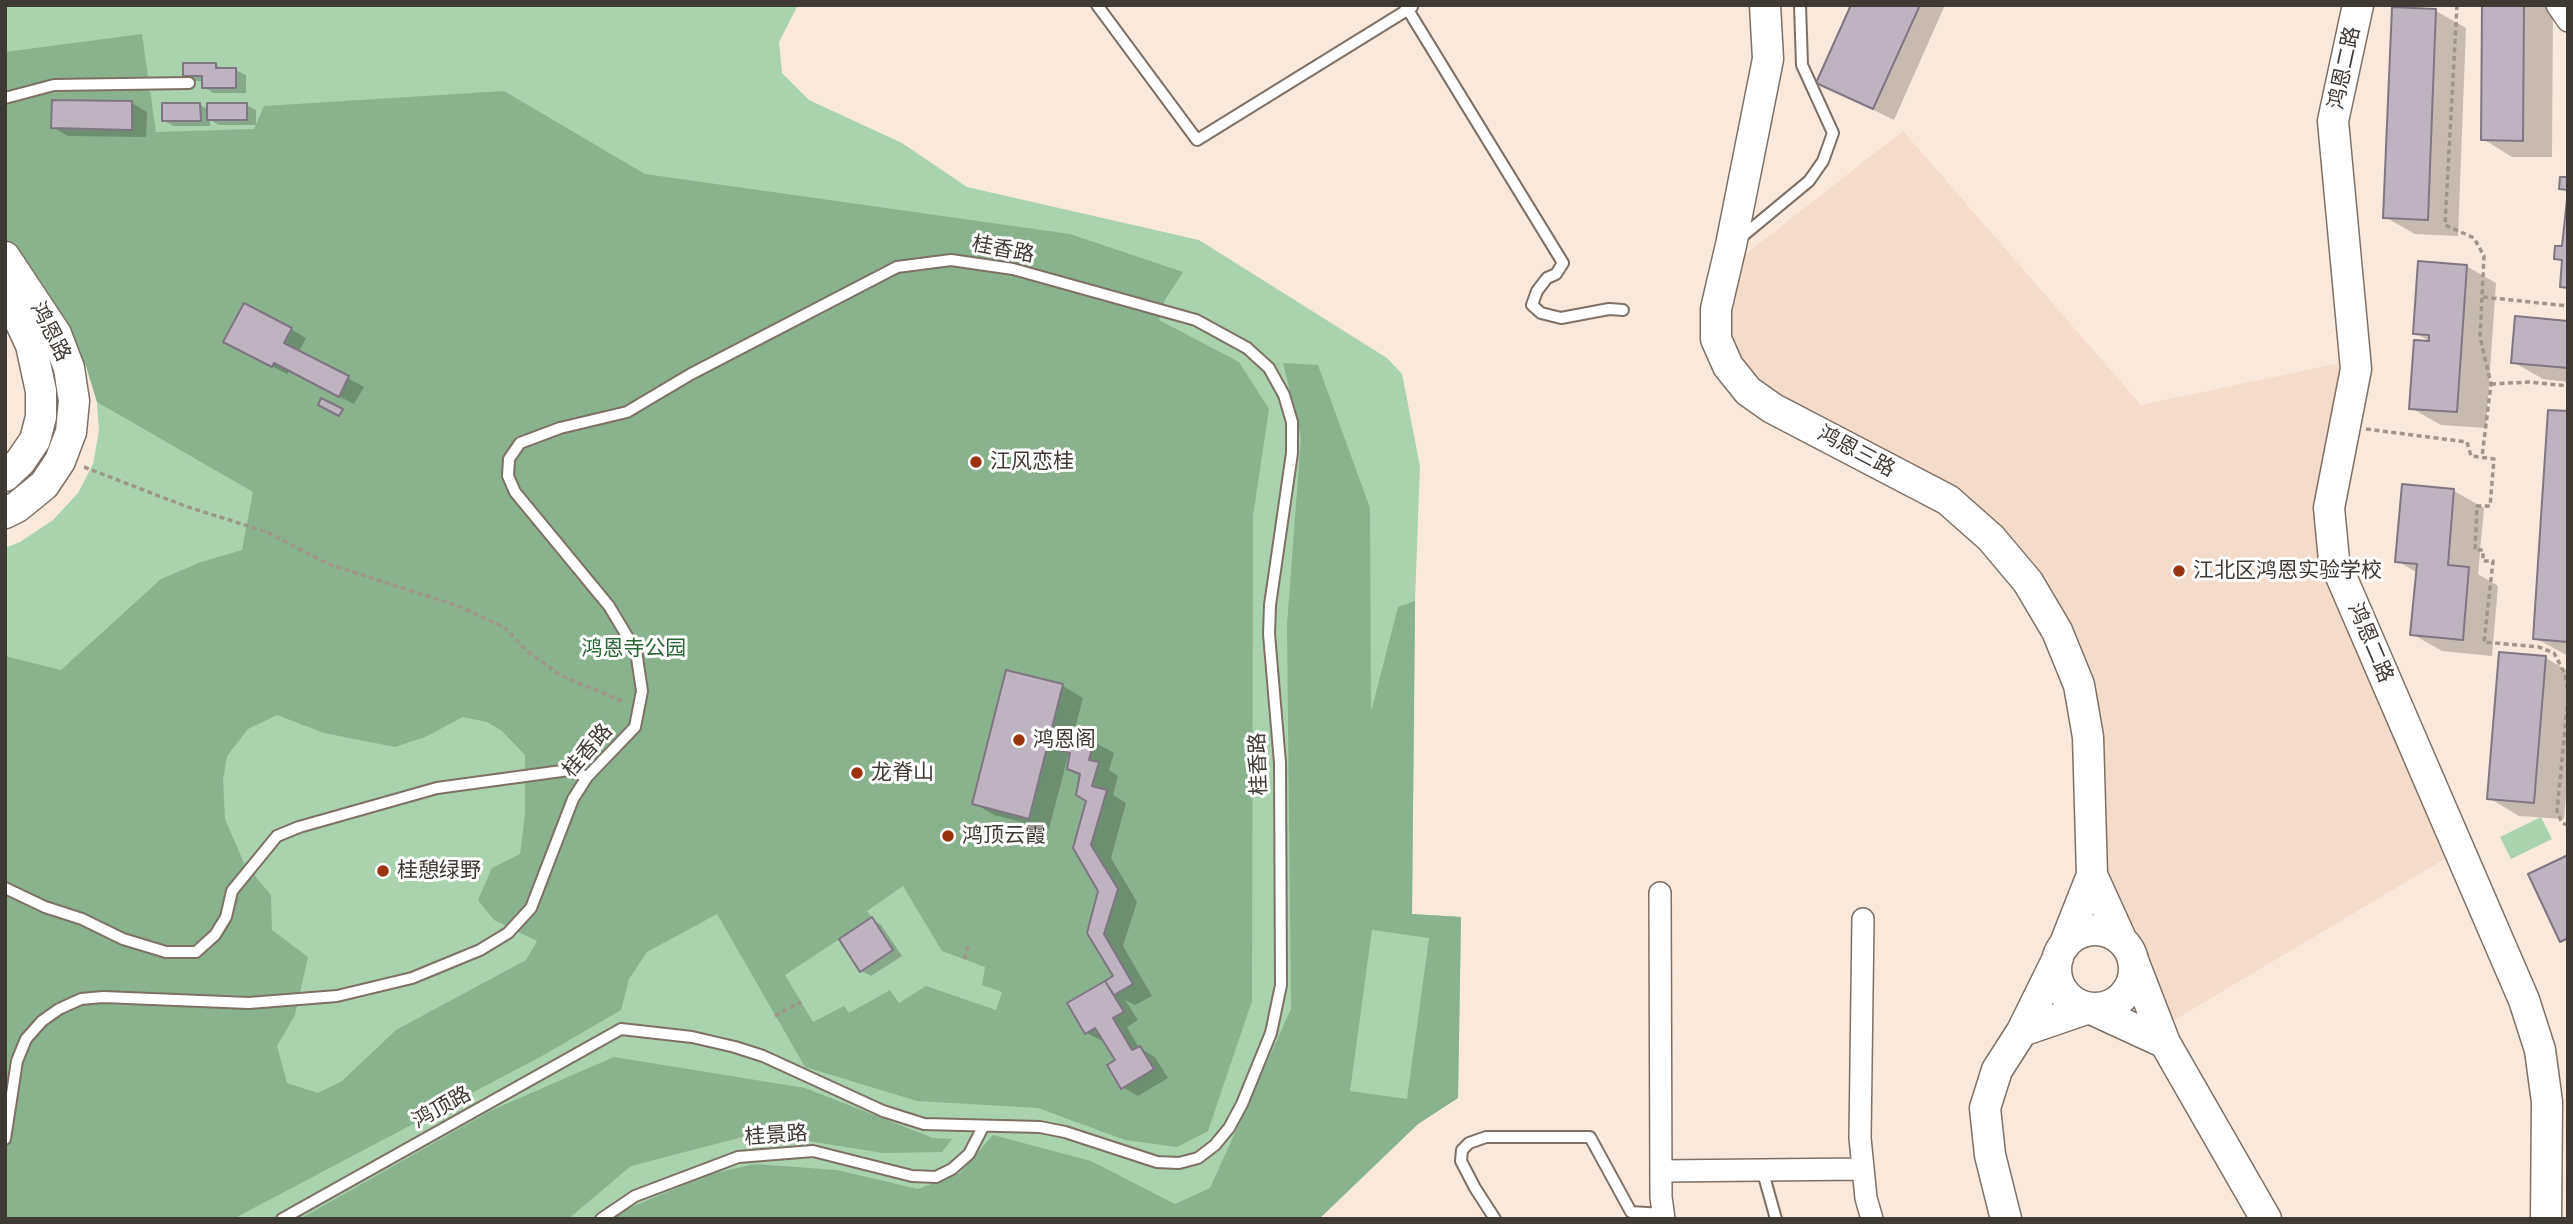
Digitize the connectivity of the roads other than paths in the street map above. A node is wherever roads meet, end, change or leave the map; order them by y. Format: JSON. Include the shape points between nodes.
{"nodes":[{"id":1,"x":1097,"y":5,"type":"edge"},
{"id":2,"x":1765,"y":5,"type":"edge"},
{"id":3,"x":1800,"y":5,"type":"edge"},
{"id":4,"x":2358,"y":5,"type":"edge"},
{"id":5,"x":2557,"y":5,"type":"edge"},
{"id":6,"x":1409,"y":6,"type":"edge"},
{"id":7,"x":2568,"y":21,"type":"edge"},
{"id":8,"x":189,"y":83,"type":"dead end"},
{"id":9,"x":5,"y":98,"type":"edge"},
{"id":10,"x":1731,"y":245,"type":"junction"},
{"id":11,"x":5,"y":257,"type":"edge"},
{"id":12,"x":5,"y":298,"type":"edge"},
{"id":13,"x":1623,"y":310,"type":"dead end"},
{"id":14,"x":5,"y":476,"type":"edge"},
{"id":15,"x":5,"y":513,"type":"edge"},
{"id":16,"x":587,"y":777,"type":"junction"},
{"id":17,"x":2092,"y":875,"type":"junction"},
{"id":18,"x":5,"y":888,"type":"edge"},
{"id":19,"x":1661,"y":892,"type":"dead end"},
{"id":20,"x":1863,"y":919,"type":"dead end"},
{"id":21,"x":2061,"y":952,"type":"junction"},
{"id":22,"x":2128,"y":952,"type":"junction"},
{"id":23,"x":2089,"y":1007,"type":"junction"},
{"id":24,"x":621,"y":1030,"type":"joint"},
{"id":25,"x":2022,"y":1031,"type":"junction"},
{"id":26,"x":2165,"y":1043,"type":"junction"},
{"id":27,"x":983,"y":1127,"type":"junction"},
{"id":28,"x":5,"y":1139,"type":"edge"},
{"id":29,"x":1863,"y":1168,"type":"junction"},
{"id":30,"x":1762,"y":1169,"type":"junction"},
{"id":31,"x":1661,"y":1171,"type":"junction"},
{"id":32,"x":1664,"y":1216,"type":"edge"},
{"id":33,"x":282,"y":1219,"type":"edge"},
{"id":34,"x":601,"y":1219,"type":"edge"},
{"id":35,"x":1496,"y":1219,"type":"edge"},
{"id":36,"x":1776,"y":1219,"type":"edge"},
{"id":37,"x":1872,"y":1219,"type":"edge"},
{"id":38,"x":2006,"y":1219,"type":"edge"},
{"id":39,"x":2266,"y":1219,"type":"edge"},
{"id":40,"x":2546,"y":1219,"type":"edge"}],
"edges":[{"from":1,"to":6,"type":"lane","via":[[1197,140]]},
{"from":2,"to":10,"type":"street","name":"鸿恩三路","via":[[1768,60]]},
{"from":3,"to":10,"type":"lane","via":[[1802,65],[1833,133],[1823,161],[1809,181]]},
{"from":4,"to":40,"type":"street","name":"鸿恩二路","via":[[2333,121],[2356,369],[2329,508],[2334,560],[2524,1000],[2540,1050],[2547,1102]]},
{"from":5,"to":7,"type":"street"},
{"from":6,"to":13,"type":"lane","via":[[1563,263],[1537,291],[1532,305],[1560,318]]},
{"from":8,"to":9,"type":"lane","via":[[54,85]]},
{"from":10,"to":17,"type":"street","name":"鸿恩三路","via":[[1716,309],[1716,339],[1728,366],[1748,391],[1948,500],[1991,538],[2028,582],[2057,631],[2079,685],[2088,737]]},
{"from":11,"to":15,"type":"street","name":"鸿恩路","via":[[56,334],[69,368],[74,401],[71,432],[60,461],[44,485]]},
{"from":12,"to":14,"type":"street","name":"鸿恩路","via":[[31,345],[41,391],[35,440]]},
{"from":16,"to":18,"type":"lane","via":[[569,770],[437,788],[277,836],[232,891],[226,917],[215,935],[197,951],[166,952],[122,939]]},
{"from":16,"to":27,"type":"lane","name":"桂香路","via":[[635,727],[642,691],[636,651],[609,606],[514,492],[508,476],[509,459],[520,443],[627,412],[897,267],[951,260],[1013,270],[1196,320],[1247,348],[1269,368],[1292,422],[1292,453],[1270,604],[1280,764],[1280,985],[1271,1033],[1229,1128],[1198,1158],[1157,1162],[1040,1127]]},
{"from":16,"to":28,"type":"lane","name":"桂香路","via":[[573,799],[531,908],[508,933],[480,950],[412,978],[337,996],[249,1003],[81,999],[58,1009],[26,1040],[17,1061]]},
{"from":17,"to":21,"type":"street"},
{"from":17,"to":22,"type":"street"},
{"from":19,"to":31,"type":"street"},
{"from":20,"to":29,"type":"street"},
{"from":21,"to":22,"type":"street","via":[[2074,936],[2100,930],[2112,934]]},
{"from":21,"to":23,"type":"street","via":[[2058,981],[2067,995]]},
{"from":21,"to":25,"type":"street"},
{"from":22,"to":23,"type":"street","via":[[2134,975],[2123,997],[2101,1008]]},
{"from":22,"to":26,"type":"street"},
{"from":23,"to":25,"type":"street"},
{"from":23,"to":26,"type":"street"},
{"from":24,"to":27,"type":"lane","name":"桂香路","via":[[692,1037],[735,1047],[883,1111],[924,1124]]},
{"from":24,"to":33,"type":"lane","name":"鸿顶路"},
{"from":25,"to":38,"type":"street","via":[[1997,1070],[1985,1108],[1990,1155]]},
{"from":26,"to":39,"type":"street"},
{"from":27,"to":34,"type":"lane","name":"桂景路","via":[[969,1154],[936,1177],[813,1151],[738,1157],[635,1196]]},
{"from":29,"to":30,"type":"street"},
{"from":29,"to":37,"type":"street"},
{"from":30,"to":31,"type":"street"},
{"from":30,"to":36,"type":"lane"},
{"from":31,"to":32,"type":"street"},
{"from":32,"to":35,"type":"lane","via":[[1631,1212],[1590,1137],[1486,1137],[1469,1143],[1462,1150],[1461,1161]]}]}
